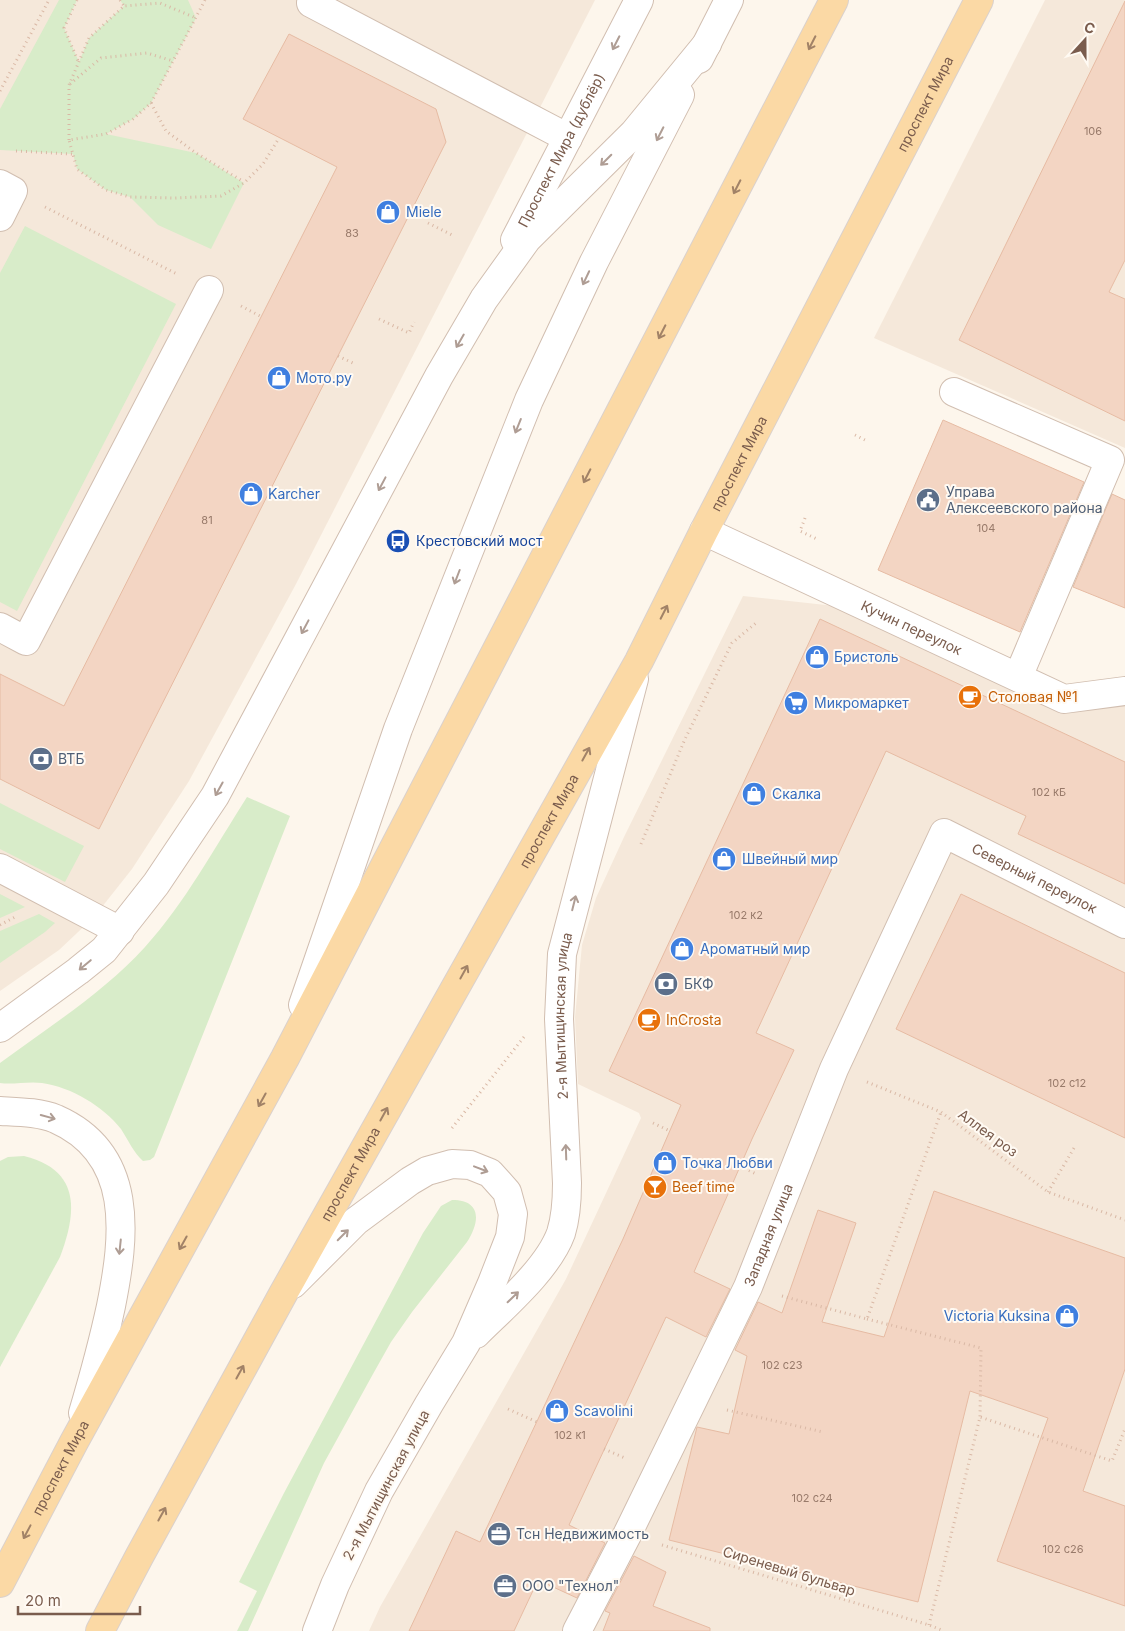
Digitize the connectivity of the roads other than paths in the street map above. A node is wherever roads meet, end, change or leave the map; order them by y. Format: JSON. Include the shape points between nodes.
{"nodes":[{"id":1,"x":313,"y":0,"type":"edge"},
{"id":2,"x":639,"y":0,"type":"edge"},
{"id":3,"x":834,"y":0,"type":"edge"},
{"id":4,"x":979,"y":0,"type":"edge"},
{"id":5,"x":725,"y":7,"type":"edge"},
{"id":6,"x":707,"y":44,"type":"junction"},
{"id":7,"x":568,"y":138,"type":"junction"},
{"id":8,"x":6,"y":188,"type":"edge"},
{"id":9,"x":0,"y":217,"type":"edge"},
{"id":10,"x":209,"y":290,"type":"road end"},
{"id":11,"x":484,"y":299,"type":"junction"},
{"id":12,"x":954,"y":392,"type":"dead end"},
{"id":13,"x":1118,"y":463,"type":"edge"},
{"id":14,"x":704,"y":531,"type":"junction"},
{"id":15,"x":0,"y":627,"type":"edge"},
{"id":16,"x":639,"y":661,"type":"junction"},
{"id":17,"x":1018,"y":677,"type":"junction"},
{"id":18,"x":1125,"y":691,"type":"edge"},
{"id":19,"x":944,"y":833,"type":"joint"},
{"id":20,"x":0,"y":868,"type":"edge"},
{"id":21,"x":1125,"y":924,"type":"edge"},
{"id":22,"x":120,"y":931,"type":"junction"},
{"id":23,"x":0,"y":1028,"type":"edge"},
{"id":24,"x":285,"y":1058,"type":"junction"},
{"id":25,"x":0,"y":1111,"type":"edge"},
{"id":26,"x":283,"y":1294,"type":"junction"},
{"id":27,"x":466,"y":1343,"type":"junction"},
{"id":28,"x":74,"y":1442,"type":"junction"},
{"id":29,"x":0,"y":1583,"type":"edge"},
{"id":30,"x":100,"y":1631,"type":"edge"},
{"id":31,"x":316,"y":1631,"type":"edge"},
{"id":32,"x":577,"y":1631,"type":"edge"}],
"edges":[{"from":1,"to":7,"type":"street","via":[[311,3]]},
{"from":2,"to":7,"type":"street","name":"Проспект Мира (дублёр)","one_way":true},
{"from":3,"to":24,"type":"main road","name":"проспект Мира","one_way":true},
{"from":4,"to":14,"type":"main road","name":"проспект Мира"},
{"from":5,"to":6,"type":"street"},
{"from":6,"to":11,"type":"street","one_way":true,"via":[[634,132],[527,239]]},
{"from":6,"to":24,"type":"street","one_way":true,"via":[[594,262],[529,400],[398,729]]},
{"from":7,"to":11,"type":"street","name":"Проспект Мира (дублёр)"},
{"from":8,"to":9,"type":"street"},
{"from":10,"to":15,"type":"street","via":[[26,640]]},
{"from":11,"to":22,"type":"street","one_way":true,"via":[[215,796]]},
{"from":12,"to":13,"type":"street"},
{"from":13,"to":17,"type":"street"},
{"from":16,"to":14,"type":"main road","name":"проспект Мира","one_way":true},
{"from":14,"to":17,"type":"street","name":"Кучин переулок"},
{"from":26,"to":16,"type":"main road","name":"проспект Мира","one_way":true},
{"from":27,"to":16,"type":"street","name":"2-я Мытищинская улица","one_way":true,"via":[[526,1284],[549,1255],[561,1233],[567,1183],[559,1019],[562,954]]},
{"from":17,"to":18,"type":"street","name":"Кучин переулок","via":[[1064,698]]},
{"from":19,"to":21,"type":"street","name":"Северный переулок"},
{"from":19,"to":32,"type":"street","name":"Западная улица","via":[[834,1069],[748,1286]]},
{"from":20,"to":22,"type":"street"},
{"from":22,"to":23,"type":"street","one_way":true,"via":[[104,950]]},
{"from":24,"to":28,"type":"main road","name":"проспект Мира","one_way":true},
{"from":25,"to":28,"type":"street","one_way":true,"via":[[29,1112],[56,1119],[84,1137],[105,1160],[115,1183],[121,1212],[117,1273],[100,1357]]},
{"from":26,"to":27,"type":"street","name":"2-я Мытищинская улица","one_way":true,"via":[[356,1221],[410,1181],[427,1171],[452,1164],[470,1165],[490,1173],[507,1192],[513,1214],[510,1237]]},
{"from":30,"to":26,"type":"main road","name":"проспект Мира","one_way":true},
{"from":27,"to":31,"type":"street","name":"2-я Мытищинская улица","via":[[379,1491]]},
{"from":28,"to":29,"type":"main road","name":"проспект Мира","one_way":true}]}
